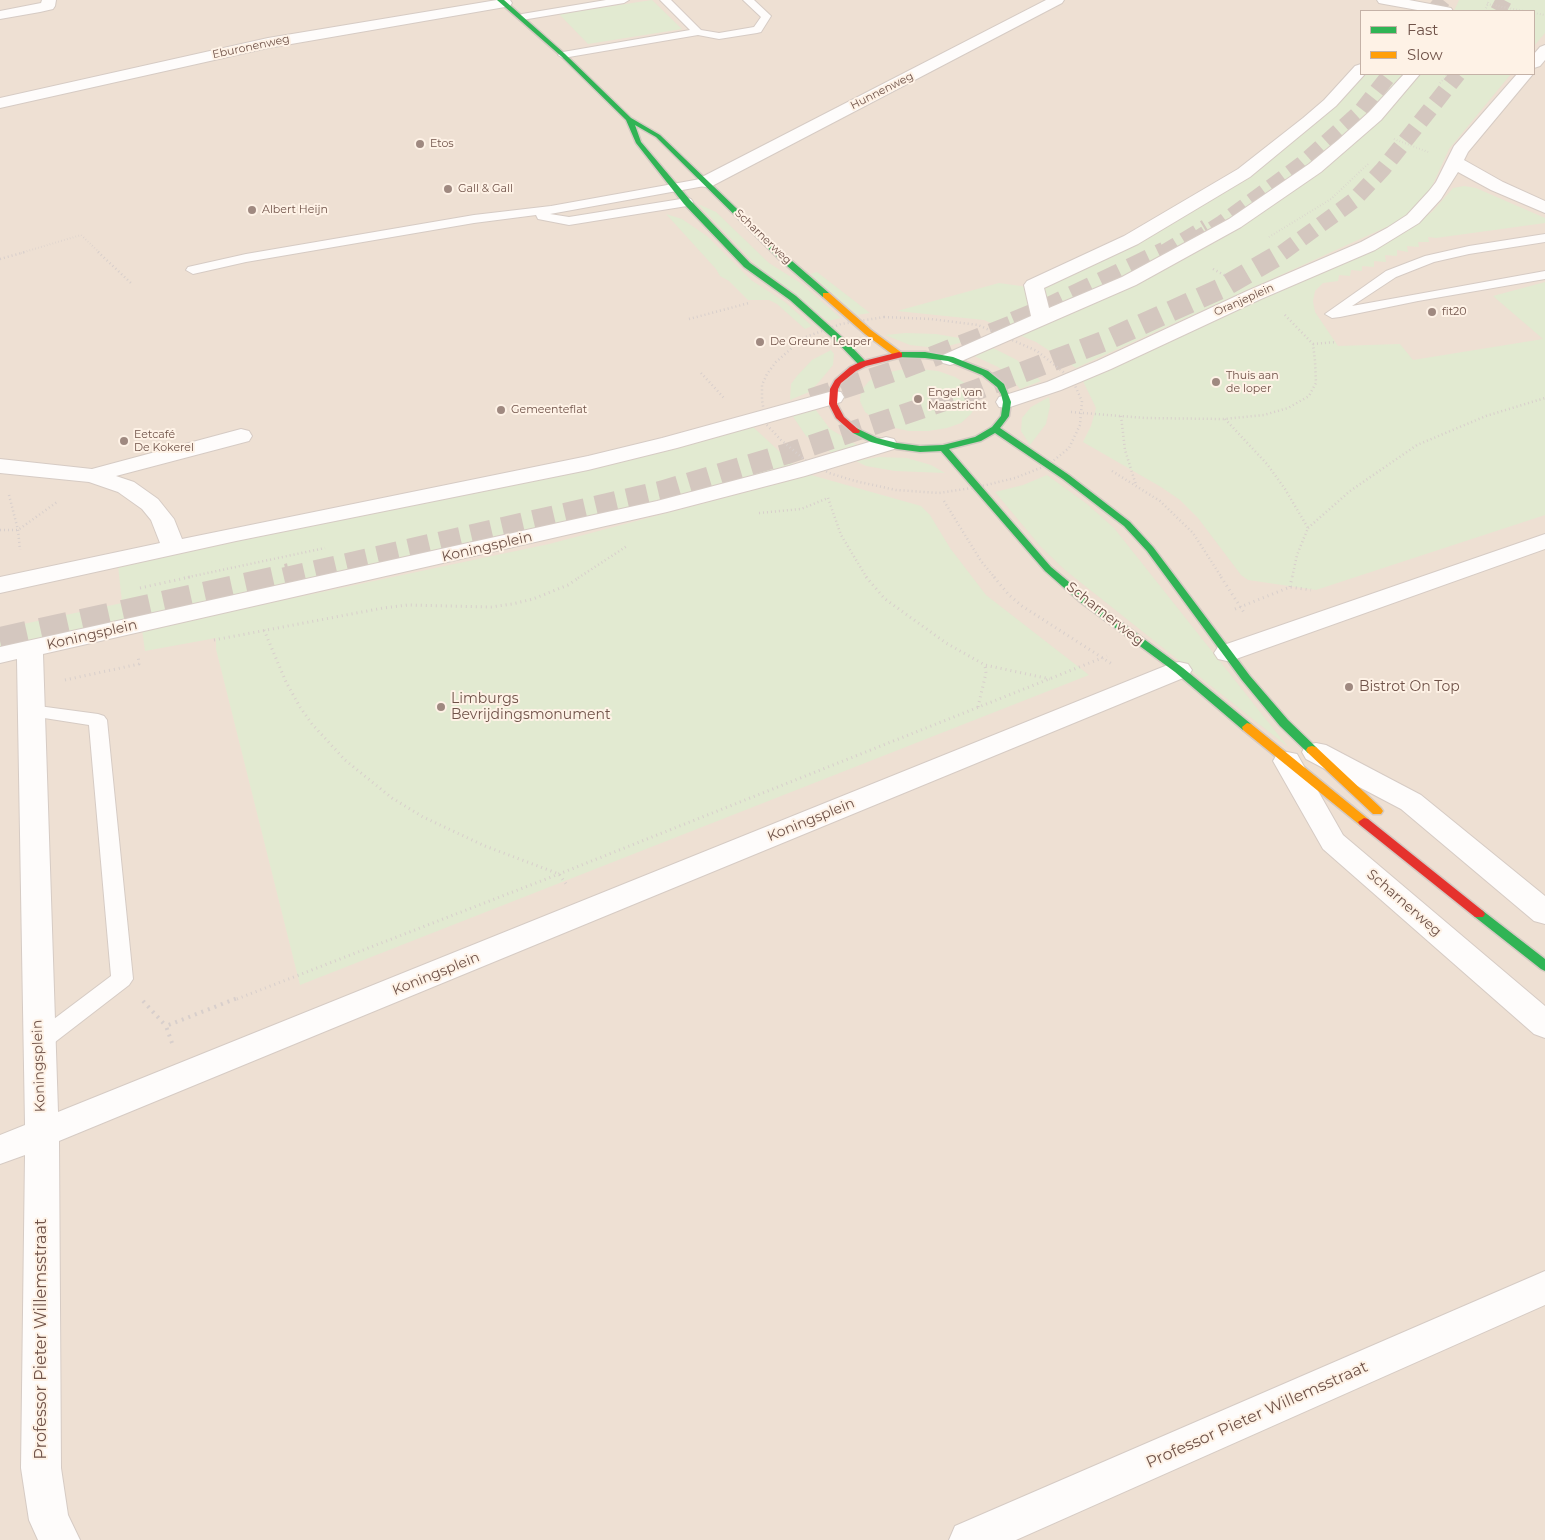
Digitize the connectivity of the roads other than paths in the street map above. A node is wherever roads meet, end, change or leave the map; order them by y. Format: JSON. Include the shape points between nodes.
{"nodes":[{"id":1,"x":624,"y":0,"type":"edge"},
{"id":2,"x":665,"y":0,"type":"edge"},
{"id":3,"x":748,"y":0,"type":"edge"},
{"id":4,"x":1057,"y":0,"type":"edge"},
{"id":5,"x":1384,"y":0,"type":"edge"},
{"id":6,"x":502,"y":2,"type":"edge"},
{"id":7,"x":44,"y":4,"type":"edge"},
{"id":8,"x":1442,"y":10,"type":"edge"},
{"id":9,"x":0,"y":15,"type":"edge"},
{"id":10,"x":522,"y":17,"type":"junction"},
{"id":11,"x":698,"y":32,"type":"junction"},
{"id":12,"x":1545,"y":50,"type":"edge"},
{"id":13,"x":563,"y":54,"type":"junction"},
{"id":14,"x":1535,"y":62,"type":"edge"},
{"id":15,"x":1360,"y":70,"type":"edge"},
{"id":16,"x":1411,"y":75,"type":"edge"},
{"id":17,"x":1524,"y":75,"type":"edge"},
{"id":18,"x":0,"y":103,"type":"edge"},
{"id":19,"x":629,"y":119,"type":"junction"},
{"id":20,"x":1454,"y":162,"type":"junction"},
{"id":21,"x":706,"y":182,"type":"junction"},
{"id":22,"x":674,"y":188,"type":"junction"},
{"id":23,"x":686,"y":202,"type":"junction"},
{"id":24,"x":1545,"y":208,"type":"edge"},
{"id":25,"x":531,"y":213,"type":"junction"},
{"id":26,"x":1545,"y":238,"type":"edge"},
{"id":27,"x":193,"y":270,"type":"dead end"},
{"id":28,"x":1545,"y":275,"type":"edge"},
{"id":29,"x":1042,"y":320,"type":"junction"},
{"id":30,"x":899,"y":356,"type":"junction"},
{"id":31,"x":950,"y":359,"type":"junction"},
{"id":32,"x":863,"y":364,"type":"junction"},
{"id":33,"x":833,"y":397,"type":"junction"},
{"id":34,"x":1007,"y":402,"type":"junction"},
{"id":35,"x":995,"y":429,"type":"junction"},
{"id":36,"x":241,"y":436,"type":"dead end"},
{"id":37,"x":886,"y":444,"type":"junction"},
{"id":38,"x":943,"y":448,"type":"junction"},
{"id":39,"x":0,"y":465,"type":"edge"},
{"id":40,"x":92,"y":476,"type":"junction"},
{"id":41,"x":1545,"y":540,"type":"edge"},
{"id":42,"x":173,"y":548,"type":"junction"},
{"id":43,"x":0,"y":585,"type":"edge"},
{"id":44,"x":30,"y":649,"type":"junction"},
{"id":45,"x":1227,"y":653,"type":"junction"},
{"id":46,"x":0,"y":655,"type":"edge"},
{"id":47,"x":1178,"y":670,"type":"junction"},
{"id":48,"x":30,"y":699,"type":"junction"},
{"id":49,"x":1298,"y":754,"type":"junction"},
{"id":50,"x":1388,"y":821,"type":"dead end"},
{"id":51,"x":1431,"y":861,"type":"dead end"},
{"id":52,"x":1545,"y":913,"type":"edge"},
{"id":53,"x":1530,"y":954,"type":"junction"},
{"id":54,"x":1545,"y":966,"type":"edge"},
{"id":55,"x":1545,"y":1025,"type":"edge"},
{"id":56,"x":38,"y":1043,"type":"junction"},
{"id":57,"x":42,"y":1135,"type":"junction"},
{"id":58,"x":0,"y":1150,"type":"edge"},
{"id":59,"x":1545,"y":1288,"type":"edge"},
{"id":60,"x":1008,"y":1533,"type":"edge"},
{"id":61,"x":60,"y":1540,"type":"edge"},
{"id":62,"x":969,"y":1540,"type":"edge"}],
"edges":[{"from":1,"to":10,"type":"lane"},
{"from":2,"to":11,"type":"lane"},
{"from":3,"to":11,"type":"lane","via":[[766,16],[757,30],[719,36]]},
{"from":4,"to":21,"type":"street","name":"Hunnenweg"},
{"from":5,"to":8,"type":"street"},
{"from":6,"to":10,"type":"street","name":"Scharnerweg"},
{"from":6,"to":18,"type":"street","name":"Eburonenweg","via":[[268,43]]},
{"from":7,"to":9,"type":"street"},
{"from":10,"to":13,"type":"street","name":"Scharnerweg"},
{"from":11,"to":13,"type":"lane"},
{"from":12,"to":14,"type":"street"},
{"from":13,"to":19,"type":"street","name":"Scharnerweg"},
{"from":15,"to":29,"type":"street","via":[[1309,122],[1244,173],[1138,236],[1034,285]]},
{"from":16,"to":29,"type":"street","via":[[1351,139],[1282,192],[1180,255]]},
{"from":17,"to":20,"type":"street","name":"Oranjeplein","via":[[1460,150]]},
{"from":19,"to":21,"type":"street","name":"Scharnerweg","via":[[658,136]]},
{"from":19,"to":22,"type":"street","name":"Scharnerweg","via":[[638,142]]},
{"from":20,"to":24,"type":"street"},
{"from":20,"to":34,"type":"street","name":"Oranjeplein","via":[[1436,195],[1413,219],[1394,232],[1072,379]]},
{"from":21,"to":22,"type":"lane"},
{"from":21,"to":30,"type":"street","name":"Scharnerweg","via":[[782,257]]},
{"from":22,"to":23,"type":"street","name":"Scharnerweg"},
{"from":22,"to":25,"type":"lane"},
{"from":23,"to":25,"type":"lane","via":[[569,222]]},
{"from":23,"to":32,"type":"street","name":"Scharnerweg","via":[[747,265],[792,298]]},
{"from":25,"to":27,"type":"lane","via":[[465,220]]},
{"from":26,"to":28,"type":"lane","via":[[1430,259],[1391,274],[1332,314]]},
{"from":29,"to":31,"type":"street"},
{"from":30,"to":31,"type":"street","via":[[925,355]]},
{"from":30,"to":32,"type":"street"},
{"from":31,"to":34,"type":"street","via":[[985,373],[1000,386]]},
{"from":32,"to":33,"type":"street","via":[[838,382]]},
{"from":33,"to":37,"type":"street","via":[[835,411],[846,424],[863,436]]},
{"from":33,"to":42,"type":"street","via":[[669,444],[588,463]]},
{"from":34,"to":35,"type":"street","via":[[1005,416]]},
{"from":35,"to":38,"type":"street","via":[[972,441]]},
{"from":35,"to":45,"type":"street","name":"Scharnerweg","via":[[1066,477],[1127,524],[1150,549]]},
{"from":36,"to":40,"type":"street"},
{"from":37,"to":38,"type":"street"},
{"from":37,"to":44,"type":"street","name":"Koningsplein","via":[[831,469]]},
{"from":38,"to":47,"type":"street","name":"Scharnerweg","via":[[1048,569]]},
{"from":39,"to":40,"type":"street"},
{"from":40,"to":42,"type":"street","via":[[126,487],[150,504],[162,519]]},
{"from":41,"to":45,"type":"street"},
{"from":42,"to":43,"type":"street"},
{"from":44,"to":46,"type":"street"},
{"from":44,"to":48,"type":"street","name":"Koningsplein"},
{"from":45,"to":49,"type":"street","name":"Scharnerweg","via":[[1284,722]]},
{"from":47,"to":49,"type":"street","name":"Scharnerweg"},
{"from":47,"to":57,"type":"street","name":"Koningsplein"},
{"from":48,"to":56,"type":"street","name":"Koningsplein"},
{"from":48,"to":56,"type":"lane","via":[[98,720],[122,979]]},
{"from":49,"to":50,"type":"street","name":"Scharnerweg"},
{"from":49,"to":52,"type":"street","name":"Scharnerweg","via":[[1411,802]]},
{"from":49,"to":53,"type":"street","name":"Scharnerweg"},
{"from":49,"to":55,"type":"street","name":"Scharnerweg","via":[[1333,842]]},
{"from":51,"to":53,"type":"street","name":"Scharnerweg"},
{"from":53,"to":54,"type":"street","name":"Scharnerweg"},
{"from":56,"to":57,"type":"street","name":"Koningsplein"},
{"from":57,"to":58,"type":"street"},
{"from":57,"to":61,"type":"street","name":"Professor Pieter Willemsstraat","via":[[41,1468],[49,1520]]},
{"from":59,"to":60,"type":"street","name":"Professor Pieter Willemsstraat"},
{"from":60,"to":62,"type":"street","name":"Professor Pieter Willemsstraat"}]}
